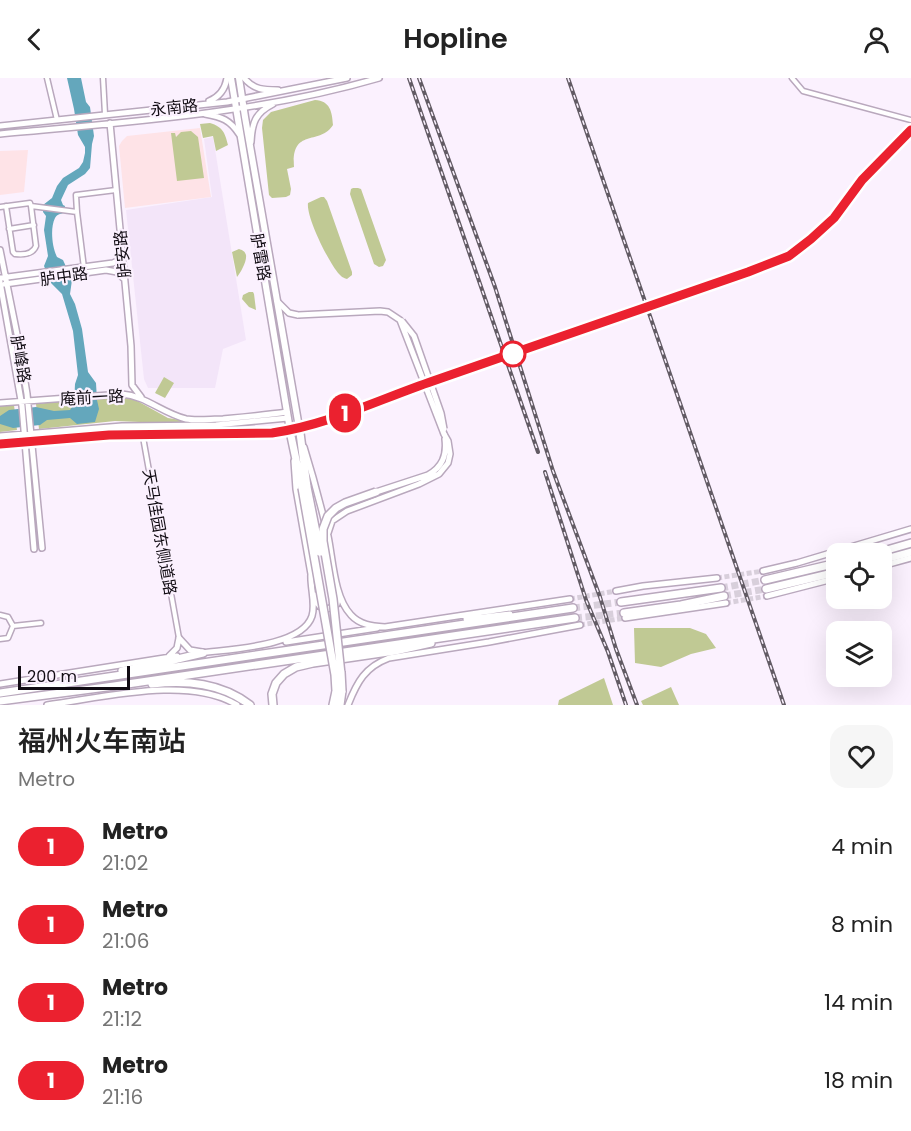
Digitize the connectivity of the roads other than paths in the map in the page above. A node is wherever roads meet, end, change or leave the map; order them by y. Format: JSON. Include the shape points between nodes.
{"nodes":[{"id":1,"x":47,"y":78,"type":"edge"},
{"id":2,"x":103,"y":78,"type":"edge"},
{"id":3,"x":229,"y":78,"type":"edge"},
{"id":4,"x":242,"y":78,"type":"edge"},
{"id":5,"x":346,"y":78,"type":"edge"},
{"id":6,"x":379,"y":78,"type":"edge"},
{"id":7,"x":792,"y":78,"type":"edge"},
{"id":8,"x":286,"y":91,"type":"junction"},
{"id":9,"x":243,"y":100,"type":"junction"},
{"id":10,"x":279,"y":100,"type":"junction"},
{"id":11,"x":234,"y":101,"type":"junction"},
{"id":12,"x":203,"y":104,"type":"junction"},
{"id":13,"x":244,"y":107,"type":"junction"},
{"id":14,"x":235,"y":109,"type":"junction"},
{"id":15,"x":198,"y":113,"type":"junction"},
{"id":16,"x":105,"y":114,"type":"junction"},
{"id":17,"x":57,"y":120,"type":"junction"},
{"id":18,"x":911,"y":120,"type":"edge"},
{"id":19,"x":110,"y":123,"type":"junction"},
{"id":20,"x":0,"y":126,"type":"edge"},
{"id":21,"x":0,"y":134,"type":"edge"},
{"id":22,"x":241,"y":136,"type":"junction"},
{"id":23,"x":250,"y":150,"type":"junction"},
{"id":24,"x":116,"y":190,"type":"junction"},
{"id":25,"x":6,"y":206,"type":"junction"},
{"id":26,"x":30,"y":206,"type":"junction"},
{"id":27,"x":0,"y":207,"type":"edge"},
{"id":28,"x":77,"y":213,"type":"junction"},
{"id":29,"x":34,"y":225,"type":"junction"},
{"id":30,"x":9,"y":229,"type":"junction"},
{"id":31,"x":0,"y":250,"type":"edge"},
{"id":32,"x":122,"y":254,"type":"junction"},
{"id":33,"x":84,"y":268,"type":"junction"},
{"id":34,"x":73,"y":272,"type":"junction"},
{"id":35,"x":46,"y":275,"type":"junction"},
{"id":36,"x":3,"y":277,"type":"edge"},
{"id":37,"x":125,"y":279,"type":"junction"},
{"id":38,"x":2,"y":284,"type":"edge"},
{"id":39,"x":277,"y":301,"type":"junction"},
{"id":40,"x":8,"y":321,"type":"junction"},
{"id":41,"x":0,"y":323,"type":"edge"},
{"id":42,"x":132,"y":385,"type":"junction"},
{"id":43,"x":122,"y":394,"type":"junction"},
{"id":44,"x":141,"y":398,"type":"junction"},
{"id":45,"x":0,"y":403,"type":"edge"},
{"id":46,"x":25,"y":404,"type":"junction"},
{"id":47,"x":287,"y":415,"type":"junction"},
{"id":48,"x":141,"y":426,"type":"junction"},
{"id":49,"x":28,"y":431,"type":"junction"},
{"id":50,"x":300,"y":434,"type":"junction"},
{"id":51,"x":0,"y":436,"type":"edge"},
{"id":52,"x":291,"y":436,"type":"junction"},
{"id":53,"x":305,"y":487,"type":"junction"},
{"id":54,"x":378,"y":496,"type":"junction"},
{"id":55,"x":911,"y":529,"type":"edge"},
{"id":56,"x":328,"y":537,"type":"junction"},
{"id":57,"x":911,"y":543,"type":"edge"},
{"id":58,"x":42,"y":548,"type":"dead end"},
{"id":59,"x":892,"y":548,"type":"edge"},
{"id":60,"x":34,"y":549,"type":"dead end"},
{"id":61,"x":911,"y":552,"type":"edge"},
{"id":62,"x":892,"y":557,"type":"edge"},
{"id":63,"x":911,"y":558,"type":"edge"},
{"id":64,"x":892,"y":563,"type":"edge"},
{"id":65,"x":826,"y":566,"type":"edge"},
{"id":66,"x":763,"y":571,"type":"tunnel mouth"},
{"id":67,"x":311,"y":574,"type":"junction"},
{"id":68,"x":826,"y":575,"type":"edge"},
{"id":69,"x":717,"y":578,"type":"tunnel mouth"},
{"id":70,"x":765,"y":580,"type":"tunnel mouth"},
{"id":71,"x":826,"y":580,"type":"edge"},
{"id":72,"x":721,"y":588,"type":"tunnel mouth"},
{"id":73,"x":616,"y":591,"type":"tunnel mouth"},
{"id":74,"x":339,"y":593,"type":"junction"},
{"id":75,"x":767,"y":593,"type":"joint"},
{"id":76,"x":570,"y":599,"type":"tunnel mouth"},
{"id":77,"x":725,"y":600,"type":"tunnel mouth"},
{"id":78,"x":621,"y":602,"type":"tunnel mouth"},
{"id":79,"x":573,"y":608,"type":"tunnel mouth"},
{"id":80,"x":553,"y":611,"type":"junction"},
{"id":81,"x":0,"y":615,"type":"edge"},
{"id":82,"x":624,"y":616,"type":"tunnel mouth"},
{"id":83,"x":574,"y":618,"type":"tunnel mouth"},
{"id":84,"x":434,"y":620,"type":"junction"},
{"id":85,"x":41,"y":623,"type":"dead end"},
{"id":86,"x":580,"y":625,"type":"tunnel mouth"},
{"id":87,"x":13,"y":626,"type":"junction"},
{"id":88,"x":385,"y":627,"type":"junction"},
{"id":89,"x":475,"y":632,"type":"junction"},
{"id":90,"x":179,"y":638,"type":"junction"},
{"id":91,"x":0,"y":639,"type":"edge"},
{"id":92,"x":489,"y":642,"type":"junction"},
{"id":93,"x":252,"y":647,"type":"junction"},
{"id":94,"x":395,"y":651,"type":"junction"},
{"id":95,"x":203,"y":653,"type":"junction"},
{"id":96,"x":167,"y":660,"type":"junction"},
{"id":97,"x":341,"y":674,"type":"junction"},
{"id":98,"x":0,"y":684,"type":"edge"},
{"id":99,"x":190,"y":684,"type":"junction"},
{"id":100,"x":130,"y":685,"type":"junction"},
{"id":101,"x":151,"y":691,"type":"junction"},
{"id":102,"x":339,"y":691,"type":"junction"},
{"id":103,"x":4,"y":693,"type":"edge"},
{"id":104,"x":0,"y":701,"type":"edge"},
{"id":105,"x":47,"y":705,"type":"edge"},
{"id":106,"x":237,"y":705,"type":"edge"},
{"id":107,"x":249,"y":705,"type":"edge"},
{"id":108,"x":273,"y":705,"type":"edge"},
{"id":109,"x":333,"y":705,"type":"edge"},
{"id":110,"x":340,"y":705,"type":"edge"},
{"id":111,"x":348,"y":705,"type":"edge"}],
"edges":[{"from":1,"to":17,"type":"street"},
{"from":2,"to":16,"type":"street"},
{"from":3,"to":11,"type":"main road","name":"胪雷路"},
{"from":3,"to":12,"type":"main road","via":[[219,95]]},
{"from":4,"to":8,"type":"main road","via":[[261,90]]},
{"from":4,"to":9,"type":"main road","name":"胪雷路"},
{"from":5,"to":8,"type":"main road","name":"永南路"},
{"from":6,"to":10,"type":"main road"},
{"from":7,"to":18,"type":"street","via":[[803,91]]},
{"from":8,"to":9,"type":"main road","name":"永南路"},
{"from":9,"to":11,"type":"main road","name":"永南路"},
{"from":9,"to":13,"type":"main road","name":"胪雷路"},
{"from":10,"to":13,"type":"main road"},
{"from":10,"to":23,"type":"main road","via":[[257,116]]},
{"from":11,"to":12,"type":"main road","name":"永南路"},
{"from":11,"to":14,"type":"main road","name":"胪雷路"},
{"from":12,"to":16,"type":"main road","name":"永南路"},
{"from":13,"to":14,"type":"main road"},
{"from":13,"to":23,"type":"main road","name":"胪雷路"},
{"from":14,"to":15,"type":"main road"},
{"from":14,"to":22,"type":"main road","name":"胪雷路"},
{"from":15,"to":19,"type":"main road"},
{"from":15,"to":22,"type":"main road","via":[[225,119]]},
{"from":16,"to":17,"type":"main road","name":"永南路"},
{"from":17,"to":20,"type":"main road","name":"永南路"},
{"from":19,"to":21,"type":"main road"},
{"from":19,"to":24,"type":"main road","name":"胪安路"},
{"from":22,"to":47,"type":"main road","name":"胪雷路"},
{"from":23,"to":39,"type":"main road","name":"胪雷路"},
{"from":24,"to":28,"type":"street","via":[[76,195]]},
{"from":24,"to":32,"type":"main road","name":"胪安路"},
{"from":25,"to":26,"type":"street"},
{"from":25,"to":27,"type":"street"},
{"from":25,"to":30,"type":"street"},
{"from":26,"to":28,"type":"street"},
{"from":26,"to":29,"type":"street"},
{"from":28,"to":33,"type":"street"},
{"from":29,"to":30,"type":"street"},
{"from":29,"to":30,"type":"street","via":[[36,249],[18,255],[13,252]]},
{"from":31,"to":36,"type":"main road","name":"胪峰路"},
{"from":32,"to":33,"type":"main road","name":"胪中路","via":[[113,263]]},
{"from":32,"to":37,"type":"main road","name":"胪安路"},
{"from":33,"to":34,"type":"main road","name":"胪中路"},
{"from":34,"to":35,"type":"main road","name":"胪中路"},
{"from":34,"to":37,"type":"main road","name":"胪中路","via":[[112,270]]},
{"from":35,"to":36,"type":"main road","name":"胪中路"},
{"from":35,"to":38,"type":"main road","name":"胪中路"},
{"from":36,"to":38,"type":"main road","name":"胪峰路"},
{"from":37,"to":42,"type":"main road","name":"胪安路"},
{"from":38,"to":40,"type":"main road","name":"胪峰路"},
{"from":38,"to":46,"type":"main road","name":"胪峰路","via":[[18,339]]},
{"from":39,"to":50,"type":"main road","name":"胪雷路"},
{"from":39,"to":54,"type":"main road","bridge":true,"via":[[289,313],[298,315],[380,311],[400,320],[444,434],[446,454],[428,475]]},
{"from":40,"to":41,"type":"street"},
{"from":40,"to":46,"type":"main road","name":"胪峰路"},
{"from":42,"to":43,"type":"main road"},
{"from":42,"to":44,"type":"main road"},
{"from":43,"to":44,"type":"main road","name":"庵前一路"},
{"from":43,"to":46,"type":"main road","name":"庵前一路"},
{"from":44,"to":47,"type":"main road","name":"庵前一路","via":[[187,419]]},
{"from":45,"to":46,"type":"main road","name":"庵前一路"},
{"from":46,"to":49,"type":"main road","name":"胪峰路"},
{"from":47,"to":48,"type":"main road","via":[[206,426]]},
{"from":47,"to":52,"type":"main road","name":"胪雷路"},
{"from":48,"to":49,"type":"main road"},
{"from":48,"to":90,"type":"street","name":"天马佳园东侧道路"},
{"from":49,"to":51,"type":"main road"},
{"from":49,"to":58,"type":"main road"},
{"from":49,"to":60,"type":"main road"},
{"from":50,"to":53,"type":"highway"},
{"from":50,"to":56,"type":"main road"},
{"from":52,"to":53,"type":"highway"},
{"from":52,"to":67,"type":"main road"},
{"from":53,"to":97,"type":"highway","bridge":true},
{"from":53,"to":102,"type":"highway","bridge":true},
{"from":54,"to":56,"type":"main road","via":[[340,515],[330,524]]},
{"from":54,"to":97,"type":"highway","bridge":true,"via":[[336,508],[324,526]]},
{"from":55,"to":66,"type":"main road"},
{"from":56,"to":74,"type":"main road"},
{"from":57,"to":59,"type":"highway"},
{"from":61,"to":62,"type":"highway"},
{"from":63,"to":64,"type":"main road"},
{"from":65,"to":70,"type":"highway"},
{"from":67,"to":74,"type":"main road","via":[[316,603],[321,608],[335,606]]},
{"from":67,"to":93,"type":"main road","via":[[313,610],[306,627],[290,637]]},
{"from":68,"to":75,"type":"highway"},
{"from":69,"to":73,"type":"main road"},
{"from":71,"to":75,"type":"main road"},
{"from":72,"to":78,"type":"highway"},
{"from":74,"to":88,"type":"main road","via":[[347,611],[357,620]]},
{"from":76,"to":84,"type":"main road"},
{"from":77,"to":82,"type":"highway"},
{"from":79,"to":80,"type":"highway"},
{"from":80,"to":84,"type":"main road"},
{"from":80,"to":103,"type":"highway"},
{"from":81,"to":87,"type":"street","via":[[8,617]]},
{"from":83,"to":89,"type":"highway"},
{"from":84,"to":88,"type":"main road"},
{"from":85,"to":87,"type":"street"},
{"from":86,"to":92,"type":"main road"},
{"from":87,"to":91,"type":"street","via":[[8,638]]},
{"from":88,"to":93,"type":"main road"},
{"from":89,"to":94,"type":"highway"},
{"from":89,"to":100,"type":"highway"},
{"from":90,"to":95,"type":"main road","via":[[190,650]]},
{"from":90,"to":96,"type":"main road","via":[[177,648]]},
{"from":92,"to":94,"type":"main road"},
{"from":92,"to":111,"type":"main road","via":[[383,660],[358,681]]},
{"from":93,"to":95,"type":"main road"},
{"from":94,"to":108,"type":"highway","via":[[291,669],[276,682]]},
{"from":95,"to":96,"type":"highway"},
{"from":96,"to":98,"type":"main road"},
{"from":96,"to":103,"type":"highway"},
{"from":97,"to":102,"type":"highway","bridge":true},
{"from":99,"to":100,"type":"highway"},
{"from":99,"to":101,"type":"main road"},
{"from":99,"to":107,"type":"highway","via":[[223,689]]},
{"from":100,"to":104,"type":"highway"},
{"from":101,"to":105,"type":"main road"},
{"from":101,"to":106,"type":"main road","via":[[210,693]]},
{"from":102,"to":109,"type":"highway"},
{"from":102,"to":110,"type":"highway"}]}
